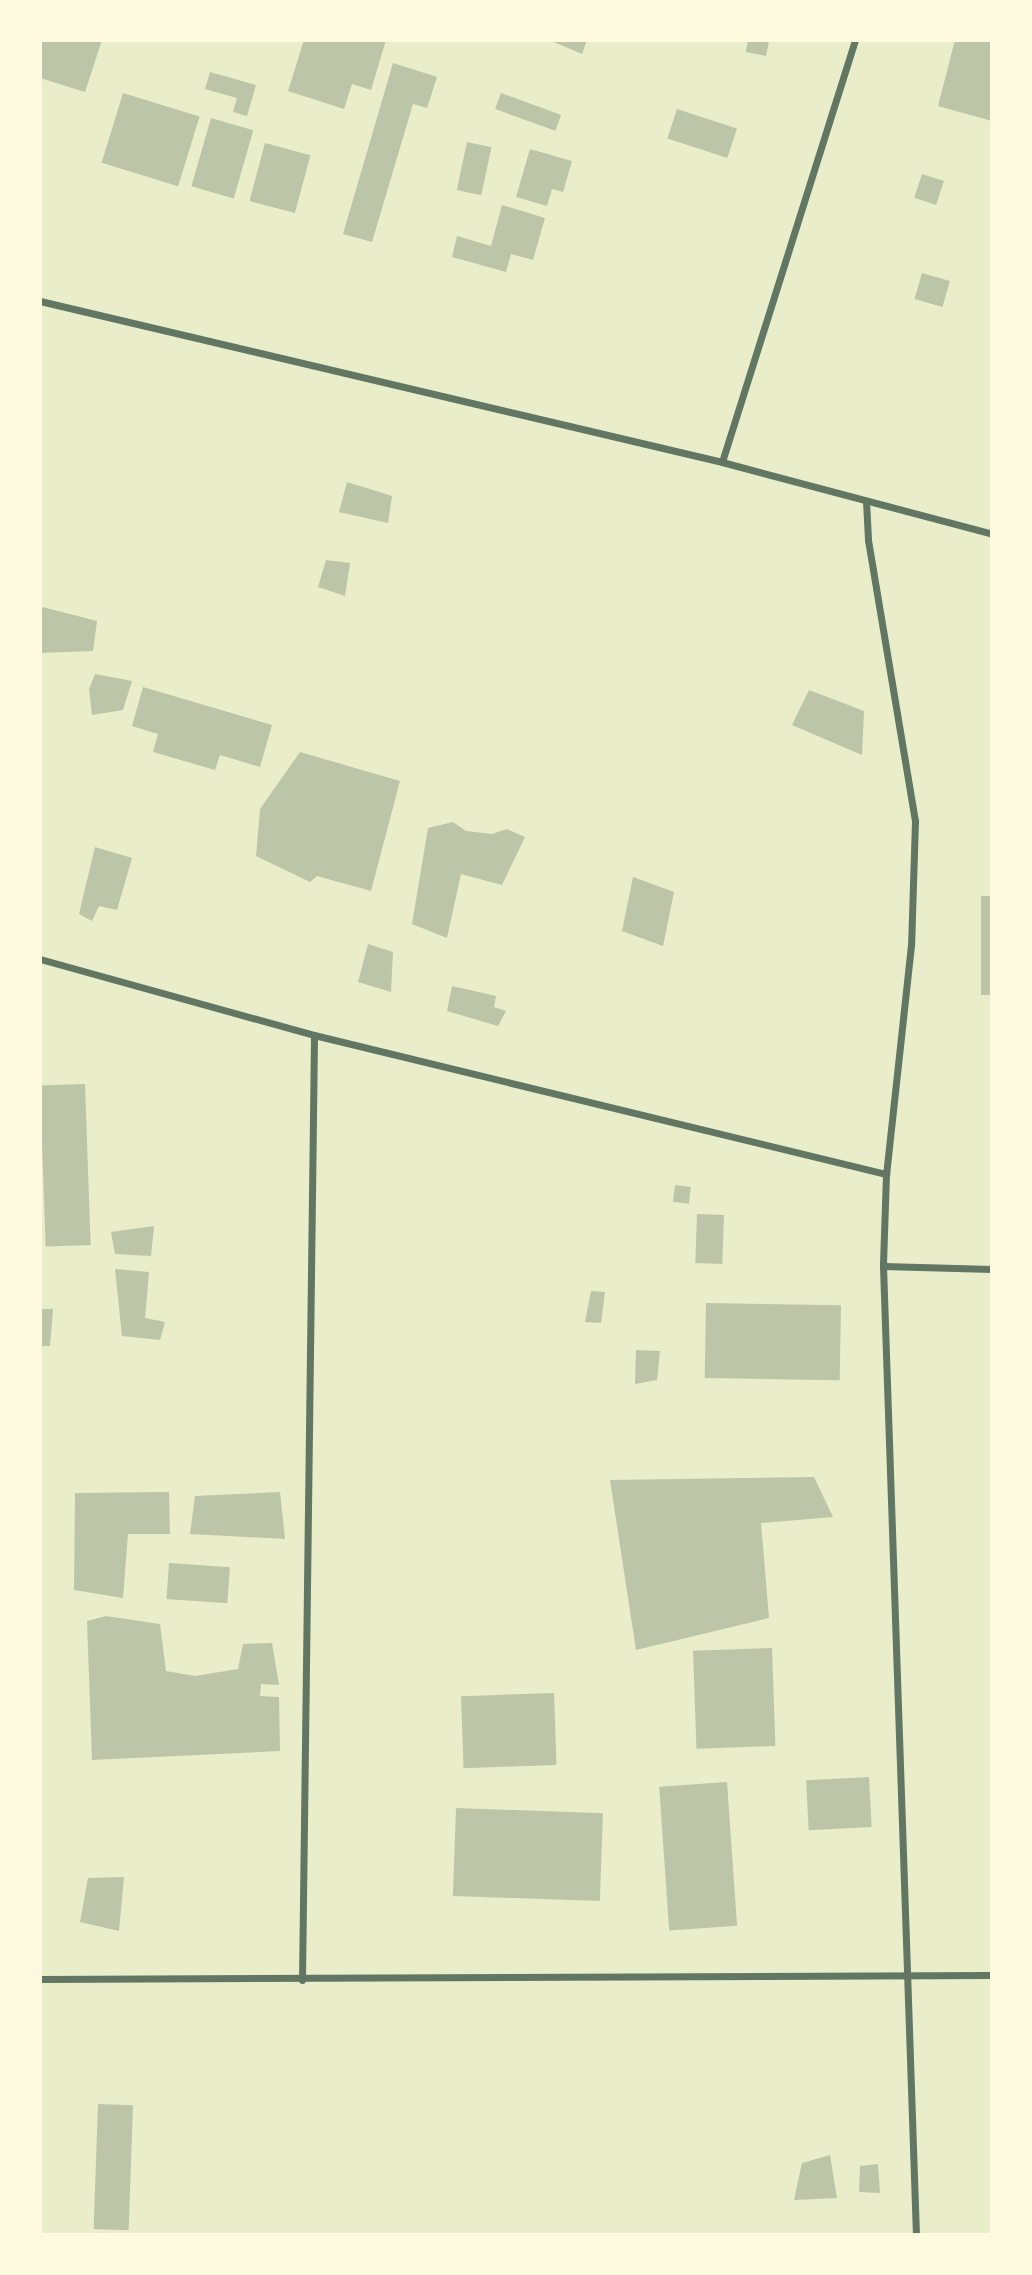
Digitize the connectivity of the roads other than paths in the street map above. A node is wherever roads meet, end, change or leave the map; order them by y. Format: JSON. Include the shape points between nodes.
{"nodes":[{"id":1,"x":855,"y":40,"type":"edge"},
{"id":2,"x":40,"y":301,"type":"edge"},
{"id":3,"x":722,"y":462,"type":"junction"},
{"id":4,"x":866,"y":501,"type":"junction"},
{"id":5,"x":992,"y":534,"type":"edge"},
{"id":6,"x":40,"y":958,"type":"edge"},
{"id":7,"x":314,"y":1035,"type":"junction"},
{"id":8,"x":886,"y":1174,"type":"junction"},
{"id":9,"x":883,"y":1266,"type":"junction"},
{"id":10,"x":992,"y":1269,"type":"edge"},
{"id":11,"x":911,"y":1975,"type":"junction"},
{"id":12,"x":992,"y":1975,"type":"edge"},
{"id":13,"x":40,"y":1979,"type":"edge"},
{"id":14,"x":302,"y":1980,"type":"junction"},
{"id":15,"x":916,"y":2235,"type":"edge"}],
"edges":[{"from":1,"to":3,"type":"street"},
{"from":2,"to":3,"type":"street"},
{"from":3,"to":4,"type":"street"},
{"from":4,"to":5,"type":"street"},
{"from":4,"to":8,"type":"street","via":[[868,540],[915,821],[912,945]]},
{"from":6,"to":7,"type":"street"},
{"from":7,"to":8,"type":"street"},
{"from":7,"to":14,"type":"street"},
{"from":8,"to":9,"type":"street"},
{"from":9,"to":10,"type":"street"},
{"from":9,"to":11,"type":"street"},
{"from":11,"to":12,"type":"street"},
{"from":11,"to":14,"type":"street"},
{"from":11,"to":15,"type":"street"},
{"from":13,"to":14,"type":"street"}]}
